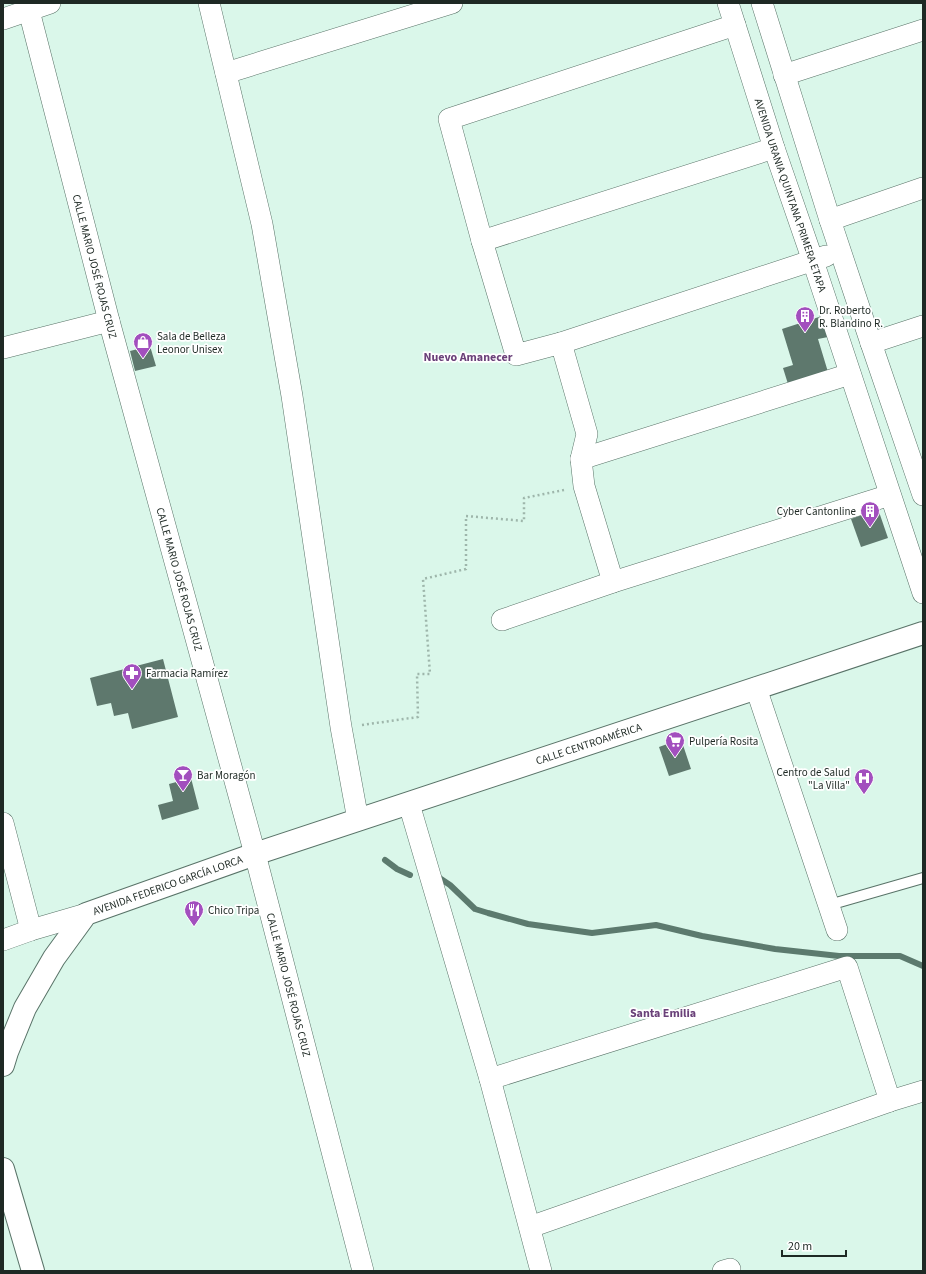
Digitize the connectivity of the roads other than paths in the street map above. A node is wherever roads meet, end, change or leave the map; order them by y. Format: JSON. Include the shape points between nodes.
{"nodes":[{"id":1,"x":50,"y":3,"type":"edge"},
{"id":2,"x":209,"y":3,"type":"edge"},
{"id":3,"x":452,"y":3,"type":"edge"},
{"id":4,"x":728,"y":3,"type":"edge"},
{"id":5,"x":762,"y":3,"type":"edge"},
{"id":6,"x":28,"y":6,"type":"edge"},
{"id":7,"x":3,"y":19,"type":"edge"},
{"id":8,"x":735,"y":25,"type":"junction"},
{"id":9,"x":923,"y":30,"type":"edge"},
{"id":10,"x":226,"y":73,"type":"junction"},
{"id":11,"x":784,"y":76,"type":"junction"},
{"id":12,"x":774,"y":148,"type":"junction"},
{"id":13,"x":923,"y":188,"type":"edge"},
{"id":14,"x":830,"y":220,"type":"junction"},
{"id":15,"x":482,"y":241,"type":"junction"},
{"id":16,"x":840,"y":251,"type":"junction"},
{"id":17,"x":813,"y":261,"type":"junction"},
{"id":18,"x":109,"y":321,"type":"junction"},
{"id":19,"x":923,"y":326,"type":"edge"},
{"id":20,"x":561,"y":343,"type":"junction"},
{"id":21,"x":871,"y":344,"type":"junction"},
{"id":22,"x":3,"y":348,"type":"edge"},
{"id":23,"x":850,"y":374,"type":"junction"},
{"id":24,"x":581,"y":459,"type":"junction"},
{"id":25,"x":919,"y":470,"type":"edge"},
{"id":26,"x":890,"y":495,"type":"junction"},
{"id":27,"x":923,"y":495,"type":"edge"},
{"id":28,"x":613,"y":582,"type":"junction"},
{"id":29,"x":923,"y":593,"type":"edge"},
{"id":30,"x":502,"y":620,"type":"dead end"},
{"id":31,"x":923,"y":633,"type":"edge"},
{"id":32,"x":756,"y":688,"type":"junction"},
{"id":33,"x":409,"y":804,"type":"junction"},
{"id":34,"x":358,"y":820,"type":"junction"},
{"id":35,"x":3,"y":823,"type":"edge"},
{"id":36,"x":255,"y":854,"type":"junction"},
{"id":37,"x":923,"y":878,"type":"edge"},
{"id":38,"x":829,"y":905,"type":"junction"},
{"id":39,"x":86,"y":914,"type":"junction"},
{"id":40,"x":31,"y":930,"type":"junction"},
{"id":41,"x":837,"y":930,"type":"dead end"},
{"id":42,"x":3,"y":940,"type":"edge"},
{"id":43,"x":3,"y":1065,"type":"edge"},
{"id":44,"x":490,"y":1079,"type":"junction"},
{"id":45,"x":923,"y":1091,"type":"edge"},
{"id":46,"x":890,"y":1100,"type":"junction"},
{"id":47,"x":3,"y":1169,"type":"edge"},
{"id":48,"x":530,"y":1227,"type":"junction"},
{"id":49,"x":34,"y":1271,"type":"edge"},
{"id":50,"x":364,"y":1271,"type":"edge"},
{"id":51,"x":541,"y":1271,"type":"edge"}],
"edges":[{"from":1,"to":6,"type":"street"},
{"from":2,"to":10,"type":"street"},
{"from":3,"to":10,"type":"street"},
{"from":4,"to":8,"type":"street","name":"AVENIDA URANIA QUINTANA PRIMERA ETAPA"},
{"from":5,"to":11,"type":"street"},
{"from":6,"to":7,"type":"street"},
{"from":6,"to":18,"type":"street","name":"CALLE MARIO JOSÉ ROJAS CRUZ"},
{"from":8,"to":12,"type":"street","name":"AVENIDA URANIA QUINTANA PRIMERA ETAPA"},
{"from":8,"to":15,"type":"street","via":[[449,119]]},
{"from":9,"to":11,"type":"street"},
{"from":10,"to":34,"type":"street","via":[[263,232],[292,396],[341,727]]},
{"from":11,"to":14,"type":"street"},
{"from":12,"to":15,"type":"street"},
{"from":12,"to":17,"type":"street","name":"AVENIDA URANIA QUINTANA PRIMERA ETAPA"},
{"from":13,"to":14,"type":"street"},
{"from":14,"to":16,"type":"street"},
{"from":15,"to":20,"type":"street","via":[[516,355]]},
{"from":16,"to":17,"type":"street"},
{"from":16,"to":21,"type":"street"},
{"from":17,"to":20,"type":"street"},
{"from":17,"to":23,"type":"street","name":"AVENIDA URANIA QUINTANA PRIMERA ETAPA"},
{"from":18,"to":22,"type":"street"},
{"from":18,"to":36,"type":"street","name":"CALLE MARIO JOSÉ ROJAS CRUZ"},
{"from":19,"to":21,"type":"street"},
{"from":20,"to":24,"type":"street","via":[[587,434]]},
{"from":21,"to":25,"type":"street"},
{"from":23,"to":24,"type":"street"},
{"from":23,"to":26,"type":"street","name":"AVENIDA URANIA QUINTANA PRIMERA ETAPA"},
{"from":24,"to":28,"type":"street","via":[[584,486]]},
{"from":25,"to":27,"type":"street"},
{"from":26,"to":28,"type":"street"},
{"from":26,"to":29,"type":"street","name":"AVENIDA URANIA QUINTANA PRIMERA ETAPA"},
{"from":28,"to":30,"type":"street"},
{"from":31,"to":32,"type":"main road","name":"CALLE CENTROAMÉRICA"},
{"from":32,"to":33,"type":"main road","name":"CALLE CENTROAMÉRICA"},
{"from":32,"to":38,"type":"street"},
{"from":33,"to":34,"type":"main road","name":"CALLE CENTROAMÉRICA"},
{"from":33,"to":44,"type":"street"},
{"from":34,"to":36,"type":"main road","name":"CALLE CENTROAMÉRICA"},
{"from":35,"to":40,"type":"street"},
{"from":36,"to":39,"type":"main road","name":"AVENIDA FEDERICO GARCÍA LORCA"},
{"from":36,"to":50,"type":"street","name":"CALLE MARIO JOSÉ ROJAS CRUZ"},
{"from":37,"to":38,"type":"lane"},
{"from":38,"to":41,"type":"street"},
{"from":39,"to":40,"type":"street"},
{"from":39,"to":43,"type":"main road","name":"AVENIDA FEDERICO GARCÍA LORCA","via":[[54,958],[25,1008]]},
{"from":40,"to":42,"type":"street"},
{"from":44,"to":46,"type":"street","via":[[847,967]]},
{"from":44,"to":48,"type":"street"},
{"from":45,"to":46,"type":"street"},
{"from":46,"to":48,"type":"street"},
{"from":47,"to":49,"type":"main road"},
{"from":48,"to":51,"type":"street"}]}
